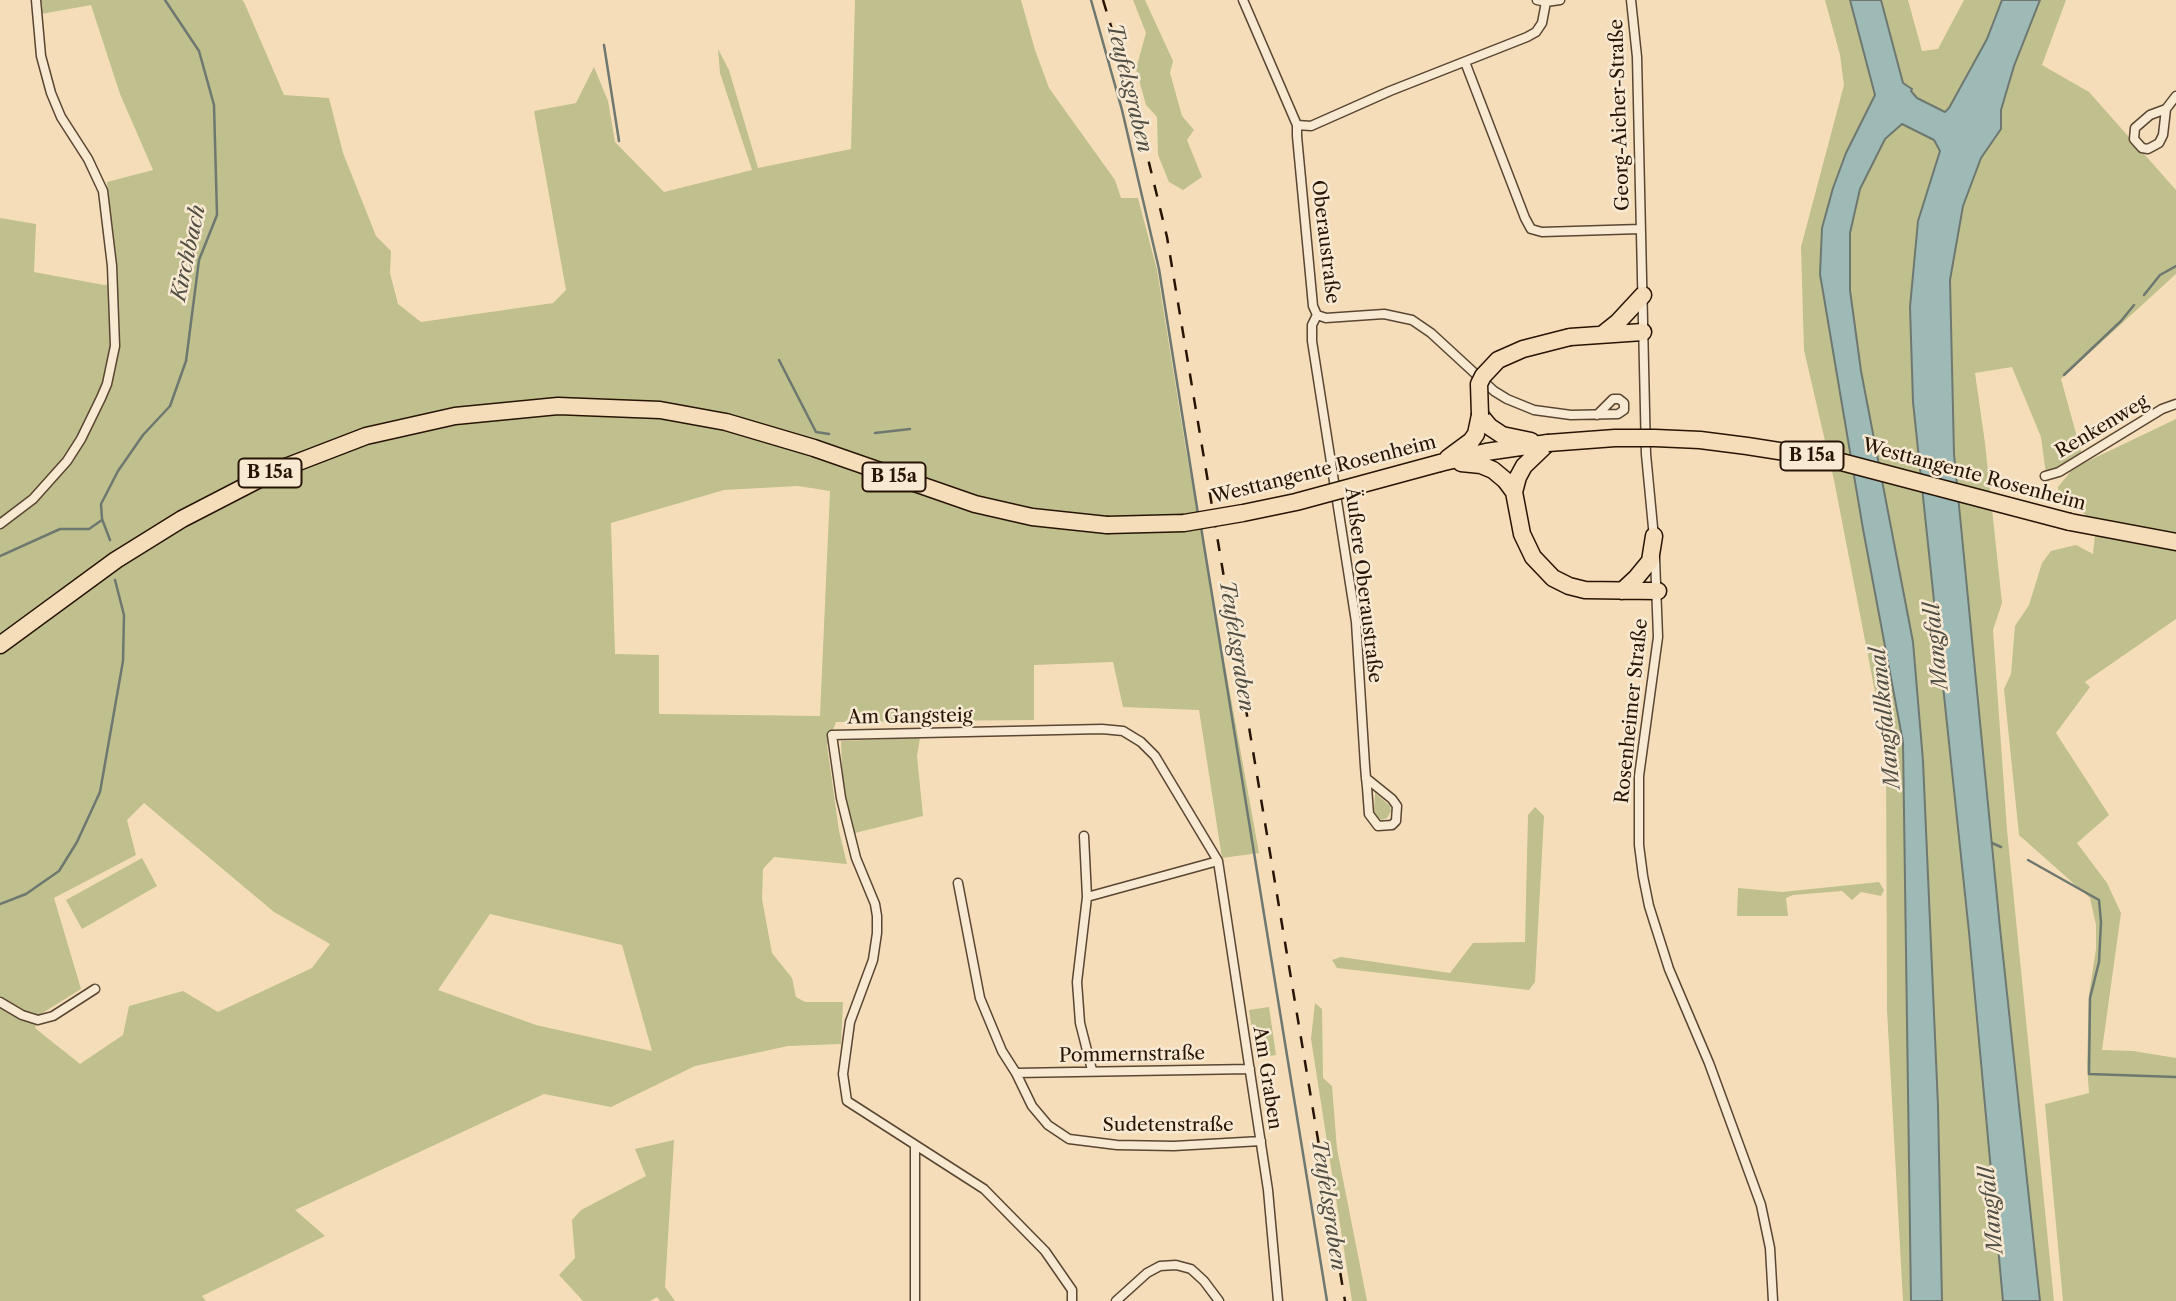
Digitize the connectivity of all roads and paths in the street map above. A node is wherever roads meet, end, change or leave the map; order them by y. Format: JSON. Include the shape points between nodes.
{"nodes":[{"id":1,"x":36,"y":0,"type":"edge"},
{"id":2,"x":1243,"y":0,"type":"edge"},
{"id":3,"x":1560,"y":0,"type":"edge"},
{"id":4,"x":1631,"y":0,"type":"edge"},
{"id":5,"x":1541,"y":1,"type":"edge"},
{"id":6,"x":1465,"y":62,"type":"junction"},
{"id":7,"x":2176,"y":96,"type":"edge"},
{"id":8,"x":2166,"y":109,"type":"junction"},
{"id":9,"x":1297,"y":125,"type":"junction"},
{"id":10,"x":1640,"y":229,"type":"junction"},
{"id":11,"x":1643,"y":295,"type":"junction"},
{"id":12,"x":1317,"y":314,"type":"junction"},
{"id":13,"x":1643,"y":332,"type":"junction"},
{"id":14,"x":1603,"y":334,"type":"junction"},
{"id":15,"x":2176,"y":404,"type":"edge"},
{"id":16,"x":1480,"y":415,"type":"junction"},
{"id":17,"x":1597,"y":415,"type":"dead end"},
{"id":18,"x":1548,"y":443,"type":"junction"},
{"id":19,"x":1440,"y":463,"type":"junction"},
{"id":20,"x":2045,"y":476,"type":"dead end"},
{"id":21,"x":1514,"y":492,"type":"junction"},
{"id":22,"x":0,"y":524,"type":"edge"},
{"id":23,"x":1654,"y":536,"type":"junction"},
{"id":24,"x":2176,"y":542,"type":"edge"},
{"id":25,"x":1622,"y":591,"type":"junction"},
{"id":26,"x":1658,"y":591,"type":"junction"},
{"id":27,"x":0,"y":645,"type":"edge"},
{"id":28,"x":1366,"y":778,"type":"junction"},
{"id":29,"x":1084,"y":836,"type":"dead end"},
{"id":30,"x":1218,"y":861,"type":"junction"},
{"id":31,"x":958,"y":883,"type":"dead end"},
{"id":32,"x":1087,"y":897,"type":"junction"},
{"id":33,"x":95,"y":989,"type":"dead end"},
{"id":34,"x":0,"y":1002,"type":"edge"},
{"id":35,"x":1250,"y":1069,"type":"junction"},
{"id":36,"x":1092,"y":1070,"type":"junction"},
{"id":37,"x":1016,"y":1073,"type":"junction"},
{"id":38,"x":1261,"y":1142,"type":"junction"},
{"id":39,"x":915,"y":1145,"type":"junction"},
{"id":40,"x":915,"y":1301,"type":"edge"},
{"id":41,"x":1072,"y":1301,"type":"edge"},
{"id":42,"x":1116,"y":1301,"type":"edge"},
{"id":43,"x":1219,"y":1301,"type":"edge"},
{"id":44,"x":1278,"y":1301,"type":"edge"},
{"id":45,"x":1773,"y":1301,"type":"edge"}],
"edges":[{"from":1,"to":22,"type":"street","via":[[41,56],[51,93],[103,191],[115,346],[107,384],[67,461],[26,505]]},
{"from":2,"to":9,"type":"street","name":"Oberaustraße"},
{"from":3,"to":5,"type":"street"},
{"from":4,"to":10,"type":"street","name":"Georg-Aicher-Straße","via":[[1637,57]]},
{"from":5,"to":6,"type":"street","via":[[1545,14],[1536,32]]},
{"from":6,"to":9,"type":"street","via":[[1311,126]]},
{"from":6,"to":10,"type":"street","via":[[1531,229]]},
{"from":7,"to":8,"type":"street"},
{"from":8,"to":8,"type":"street","via":[[2159,143],[2148,149],[2137,145],[2135,128]]},
{"from":9,"to":12,"type":"street","name":"Oberaustraße"},
{"from":10,"to":11,"type":"street","name":"Rosenheimer Straße"},
{"from":11,"to":13,"type":"street","name":"Rosenheimer Straße"},
{"from":11,"to":14,"type":"highway"},
{"from":12,"to":17,"type":"street","name":"Oberaustraße","via":[[1326,318],[1384,314],[1412,320],[1507,400],[1546,412]]},
{"from":12,"to":28,"type":"street","name":"Äußere Oberaustraße","via":[[1312,341],[1352,589]]},
{"from":13,"to":14,"type":"highway"},
{"from":13,"to":23,"type":"street","name":"Rosenheimer Straße","via":[[1646,454]]},
{"from":14,"to":16,"type":"highway","bridge":true,"via":[[1570,337],[1498,360],[1479,384]]},
{"from":15,"to":20,"type":"street","name":"Renkenweg"},
{"from":16,"to":18,"type":"highway","via":[[1502,435]]},
{"from":16,"to":19,"type":"highway","via":[[1471,441]]},
{"from":18,"to":19,"type":"highway","name":"Westtangente Rosenheim","number":"B 15a"},
{"from":18,"to":21,"type":"highway","via":[[1524,466]]},
{"from":18,"to":24,"type":"highway","name":"Westtangente Rosenheim","number":"B 15a","bridge":true,"via":[[1615,438],[1700,440],[1830,459],[2070,522]]},
{"from":19,"to":21,"type":"highway","via":[[1481,465],[1493,470]]},
{"from":19,"to":27,"type":"highway","name":"Westtangente Rosenheim","number":"B 15a","bridge":true,"via":[[1243,513],[1184,523],[1107,525],[1032,517],[975,504],[814,448],[726,422],[660,410],[558,406],[455,416],[366,436],[275,471],[182,519]]},
{"from":21,"to":25,"type":"highway","via":[[1522,534],[1533,557],[1553,578],[1585,590]]},
{"from":23,"to":25,"type":"highway","via":[[1650,561]]},
{"from":23,"to":26,"type":"street","name":"Rosenheimer Straße"},
{"from":25,"to":26,"type":"highway"},
{"from":26,"to":45,"type":"street","name":"Rosenheimer Straße","via":[[1656,663],[1639,776],[1643,876],[1669,969],[1761,1205],[1770,1248]]},
{"from":28,"to":28,"type":"street","name":"Äußere Oberaustraße","via":[[1371,820],[1378,826],[1392,825],[1397,806]]},
{"from":29,"to":32,"type":"street"},
{"from":30,"to":32,"type":"street"},
{"from":30,"to":35,"type":"street","name":"Am Graben"},
{"from":30,"to":39,"type":"street","name":"Am Gangsteig","via":[[1155,756],[1123,731],[832,735],[841,798],[877,916],[873,960],[850,1022],[843,1074],[847,1101]]},
{"from":31,"to":37,"type":"street","name":"Sudetenstraße","via":[[980,998]]},
{"from":32,"to":36,"type":"street","via":[[1077,982],[1080,1023]]},
{"from":33,"to":34,"type":"street","via":[[53,1016],[38,1020]]},
{"from":35,"to":36,"type":"street","name":"Pommernstraße"},
{"from":35,"to":38,"type":"street","name":"Am Graben"},
{"from":36,"to":37,"type":"street","name":"Pommernstraße"},
{"from":37,"to":38,"type":"street","name":"Sudetenstraße","via":[[1032,1106],[1048,1125],[1069,1139],[1174,1146]]},
{"from":38,"to":44,"type":"street","name":"Am Graben"},
{"from":39,"to":40,"type":"street"},
{"from":39,"to":41,"type":"street","via":[[984,1189],[1045,1251],[1072,1290]]},
{"from":42,"to":43,"type":"street","via":[[1147,1273],[1176,1265],[1191,1269]]}]}
